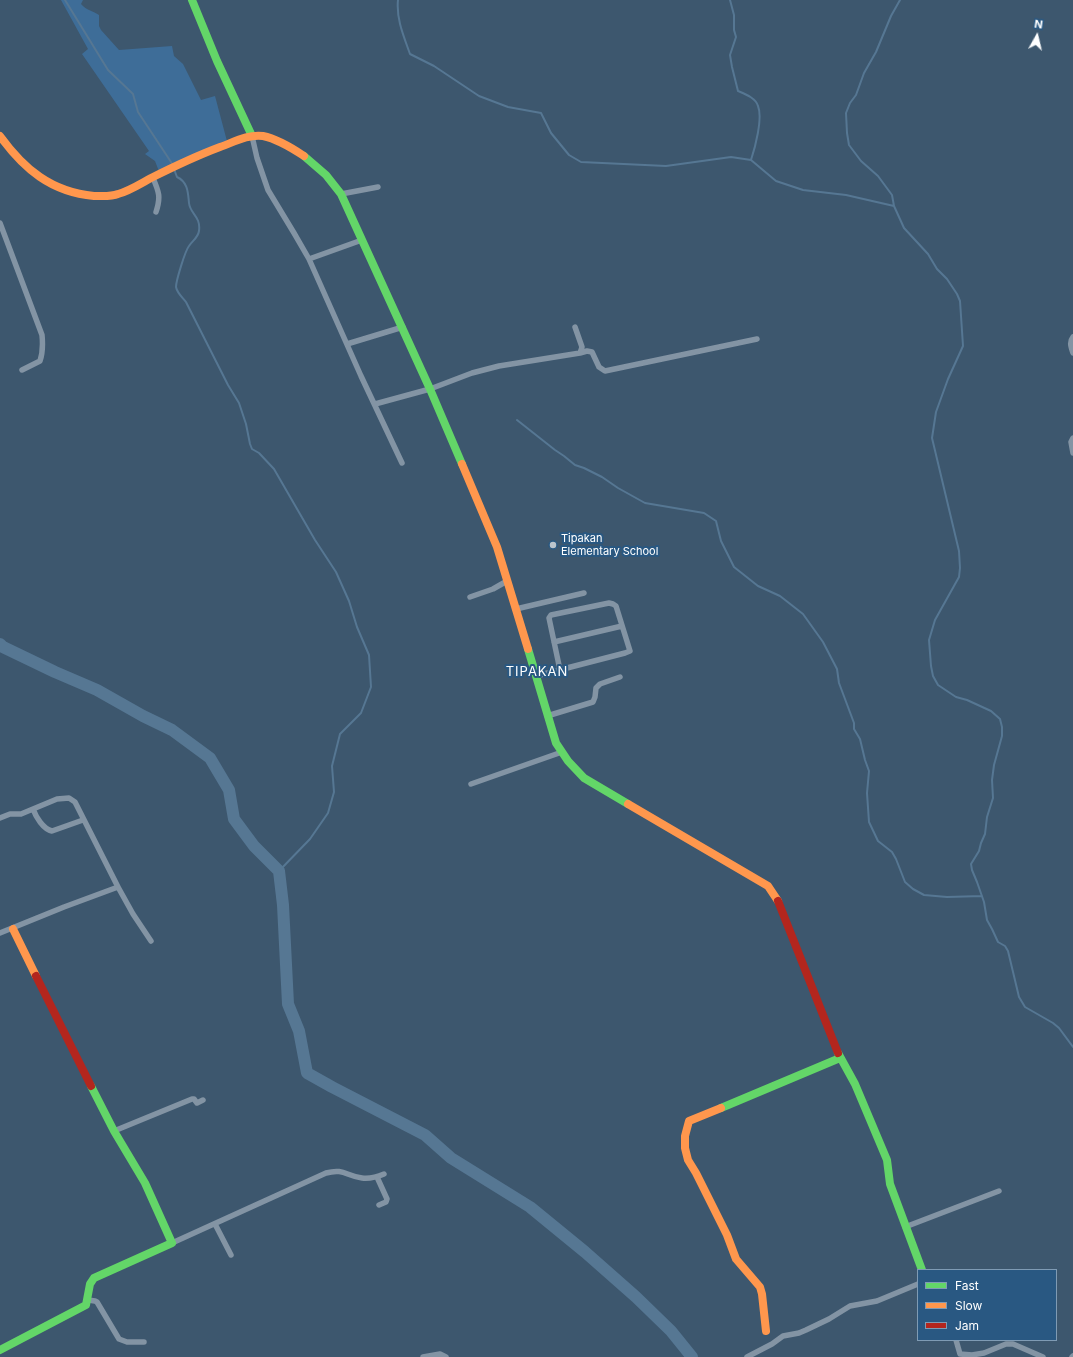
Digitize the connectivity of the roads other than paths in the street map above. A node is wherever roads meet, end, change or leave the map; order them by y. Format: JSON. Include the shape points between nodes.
{"nodes":[{"id":1,"x":192,"y":0,"type":"edge"},
{"id":2,"x":252,"y":136,"type":"junction"},
{"id":3,"x":2,"y":141,"type":"edge"},
{"id":4,"x":153,"y":178,"type":"junction"},
{"id":5,"x":378,"y":187,"type":"dead end"},
{"id":6,"x":341,"y":194,"type":"junction"},
{"id":7,"x":156,"y":212,"type":"dead end"},
{"id":8,"x":0,"y":223,"type":"edge"},
{"id":9,"x":362,"y":240,"type":"junction"},
{"id":10,"x":309,"y":259,"type":"junction"},
{"id":11,"x":575,"y":327,"type":"dead end"},
{"id":12,"x":403,"y":328,"type":"junction"},
{"id":13,"x":1073,"y":338,"type":"edge"},
{"id":14,"x":757,"y":339,"type":"dead end"},
{"id":15,"x":347,"y":344,"type":"junction"},
{"id":16,"x":580,"y":353,"type":"junction"},
{"id":17,"x":1073,"y":353,"type":"edge"},
{"id":18,"x":22,"y":370,"type":"dead end"},
{"id":19,"x":430,"y":389,"type":"junction"},
{"id":20,"x":375,"y":404,"type":"junction"},
{"id":21,"x":1073,"y":438,"type":"edge"},
{"id":22,"x":1073,"y":453,"type":"edge"},
{"id":23,"x":402,"y":463,"type":"dead end"},
{"id":24,"x":507,"y":581,"type":"junction"},
{"id":25,"x":584,"y":593,"type":"dead end"},
{"id":26,"x":470,"y":597,"type":"dead end"},
{"id":27,"x":516,"y":609,"type":"junction"},
{"id":28,"x":622,"y":626,"type":"junction"},
{"id":29,"x":554,"y":642,"type":"junction"},
{"id":30,"x":560,"y":670,"type":"junction"},
{"id":31,"x":536,"y":676,"type":"junction"},
{"id":32,"x":620,"y":677,"type":"dead end"},
{"id":33,"x":547,"y":716,"type":"junction"},
{"id":34,"x":562,"y":752,"type":"junction"},
{"id":35,"x":471,"y":784,"type":"dead end"},
{"id":36,"x":33,"y":809,"type":"junction"},
{"id":37,"x":0,"y":818,"type":"edge"},
{"id":38,"x":83,"y":820,"type":"junction"},
{"id":39,"x":118,"y":887,"type":"junction"},
{"id":40,"x":13,"y":928,"type":"junction"},
{"id":41,"x":0,"y":933,"type":"edge"},
{"id":42,"x":150,"y":941,"type":"dead end"},
{"id":43,"x":840,"y":1058,"type":"junction"},
{"id":44,"x":203,"y":1100,"type":"dead end"},
{"id":45,"x":114,"y":1131,"type":"junction"},
{"id":46,"x":384,"y":1174,"type":"dead end"},
{"id":47,"x":377,"y":1177,"type":"junction"},
{"id":48,"x":999,"y":1191,"type":"dead end"},
{"id":49,"x":379,"y":1205,"type":"dead end"},
{"id":50,"x":215,"y":1224,"type":"junction"},
{"id":51,"x":905,"y":1227,"type":"junction"},
{"id":52,"x":172,"y":1243,"type":"junction"},
{"id":53,"x":231,"y":1255,"type":"dead end"},
{"id":54,"x":922,"y":1269,"type":"edge"},
{"id":55,"x":917,"y":1284,"type":"edge"},
{"id":56,"x":88,"y":1300,"type":"junction"},
{"id":57,"x":766,"y":1331,"type":"dead end"},
{"id":58,"x":956,"y":1341,"type":"edge"},
{"id":59,"x":144,"y":1342,"type":"dead end"},
{"id":60,"x":0,"y":1350,"type":"edge"},
{"id":61,"x":960,"y":1356,"type":"edge"},
{"id":62,"x":423,"y":1357,"type":"edge"},
{"id":63,"x":446,"y":1357,"type":"edge"},
{"id":64,"x":747,"y":1357,"type":"edge"},
{"id":65,"x":1043,"y":1357,"type":"edge"}],
"edges":[{"from":1,"to":2,"type":"street"},
{"from":2,"to":4,"type":"street"},
{"from":2,"to":6,"type":"street","via":[[269,138],[296,151],[336,184]]},
{"from":2,"to":10,"type":"street","via":[[268,190]]},
{"from":3,"to":4,"type":"street","via":[[38,176],[78,193],[117,195]]},
{"from":4,"to":7,"type":"street","via":[[159,194]]},
{"from":5,"to":6,"type":"street"},
{"from":6,"to":9,"type":"street"},
{"from":8,"to":18,"type":"street","via":[[43,340],[40,361]]},
{"from":9,"to":10,"type":"street"},
{"from":9,"to":12,"type":"street"},
{"from":10,"to":15,"type":"street"},
{"from":11,"to":16,"type":"street","via":[[582,347]]},
{"from":12,"to":15,"type":"street"},
{"from":12,"to":19,"type":"street"},
{"from":13,"to":17,"type":"street","via":[[1070,344]]},
{"from":14,"to":16,"type":"street","via":[[605,371],[599,367],[592,352],[587,350]]},
{"from":15,"to":20,"type":"street"},
{"from":16,"to":19,"type":"street","via":[[499,366]]},
{"from":19,"to":20,"type":"street"},
{"from":19,"to":24,"type":"street","via":[[497,547]]},
{"from":20,"to":23,"type":"street"},
{"from":21,"to":22,"type":"street"},
{"from":24,"to":26,"type":"street"},
{"from":24,"to":27,"type":"street"},
{"from":25,"to":27,"type":"street"},
{"from":27,"to":31,"type":"street"},
{"from":28,"to":29,"type":"street"},
{"from":28,"to":29,"type":"street","via":[[616,606],[609,603],[551,616],[549,622]]},
{"from":28,"to":30,"type":"street","via":[[630,652]]},
{"from":29,"to":30,"type":"street"},
{"from":30,"to":31,"type":"street"},
{"from":31,"to":33,"type":"street"},
{"from":32,"to":33,"type":"street","via":[[600,684],[595,690],[593,702]]},
{"from":33,"to":34,"type":"street","via":[[556,743]]},
{"from":34,"to":35,"type":"street"},
{"from":34,"to":43,"type":"street","via":[[584,778],[768,886],[779,903]]},
{"from":36,"to":37,"type":"street"},
{"from":36,"to":38,"type":"street","via":[[38,820],[49,831]]},
{"from":36,"to":38,"type":"street","via":[[57,799],[69,798],[75,802]]},
{"from":38,"to":39,"type":"street"},
{"from":39,"to":40,"type":"street"},
{"from":39,"to":42,"type":"street"},
{"from":40,"to":41,"type":"street"},
{"from":40,"to":45,"type":"street"},
{"from":43,"to":51,"type":"street","via":[[855,1084],[887,1160],[890,1184]]},
{"from":43,"to":57,"type":"street","via":[[689,1121],[686,1130],[685,1148],[688,1160],[720,1221],[736,1259],[760,1287]]},
{"from":44,"to":45,"type":"street","via":[[197,1103],[192,1099]]},
{"from":45,"to":52,"type":"street","via":[[145,1184]]},
{"from":46,"to":47,"type":"street"},
{"from":47,"to":49,"type":"street","via":[[387,1199]]},
{"from":47,"to":50,"type":"street","via":[[363,1178],[341,1171],[330,1172]]},
{"from":48,"to":51,"type":"street"},
{"from":50,"to":52,"type":"street"},
{"from":50,"to":53,"type":"street"},
{"from":51,"to":54,"type":"street"},
{"from":52,"to":56,"type":"street","via":[[94,1278]]},
{"from":55,"to":64,"type":"street","via":[[877,1301],[850,1306],[806,1330],[783,1336]]},
{"from":56,"to":59,"type":"street","via":[[97,1302],[119,1339],[127,1342]]},
{"from":56,"to":60,"type":"street","via":[[86,1305]]},
{"from":58,"to":61,"type":"street"},
{"from":61,"to":65,"type":"street","via":[[984,1353],[1006,1344],[1013,1344]]},
{"from":62,"to":63,"type":"street","via":[[440,1354]]}]}
